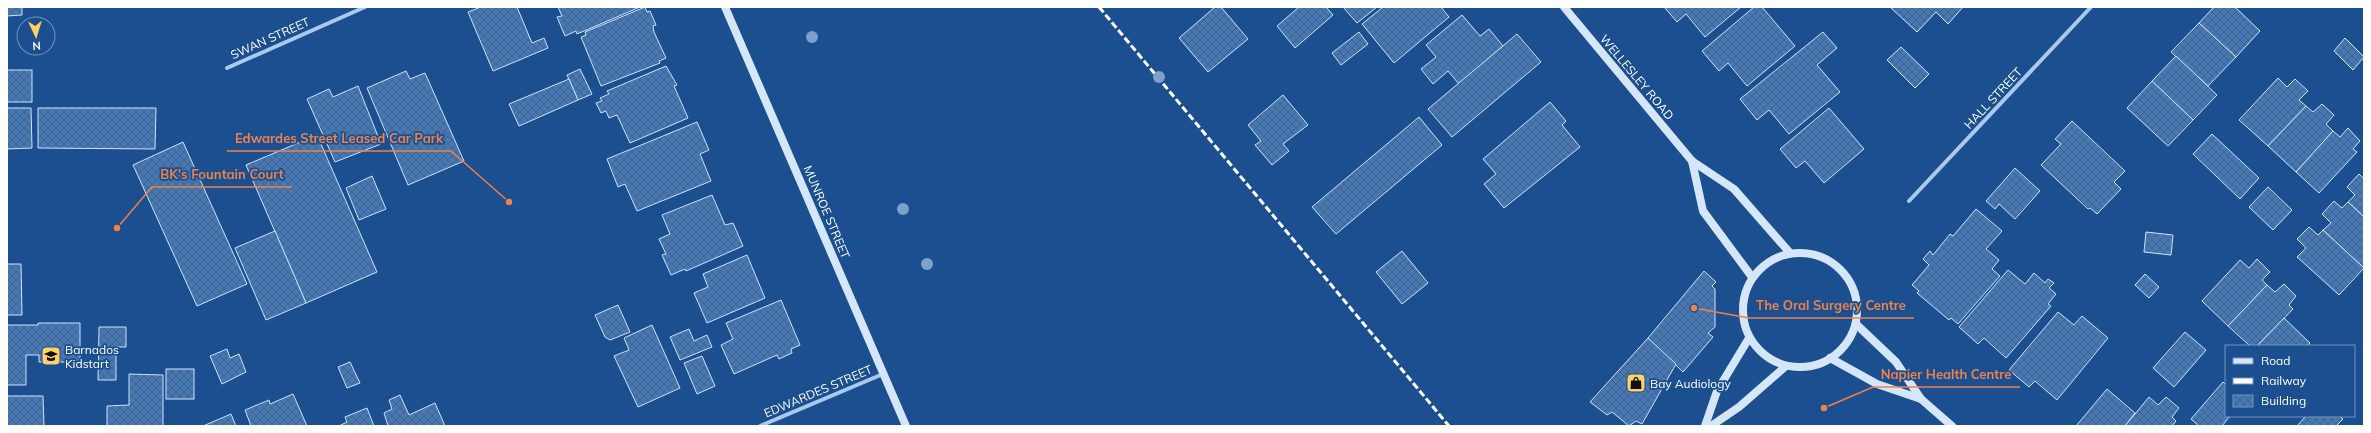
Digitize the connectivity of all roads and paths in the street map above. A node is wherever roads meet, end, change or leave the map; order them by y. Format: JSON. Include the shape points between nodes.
{"nodes":[{"id":1,"x":365,"y":7,"type":"edge"},
{"id":2,"x":725,"y":7,"type":"edge"},
{"id":3,"x":1564,"y":7,"type":"edge"},
{"id":4,"x":2090,"y":7,"type":"edge"},
{"id":5,"x":227,"y":68,"type":"dead end"},
{"id":6,"x":1692,"y":162,"type":"junction"},
{"id":7,"x":1909,"y":201,"type":"dead end"},
{"id":8,"x":1790,"y":252,"type":"junction"},
{"id":9,"x":1752,"y":277,"type":"junction"},
{"id":10,"x":1856,"y":324,"type":"junction"},
{"id":11,"x":1749,"y":338,"type":"junction"},
{"id":12,"x":1830,"y":358,"type":"junction"},
{"id":13,"x":1786,"y":366,"type":"junction"},
{"id":14,"x":883,"y":374,"type":"junction"},
{"id":15,"x":1921,"y":399,"type":"junction"},
{"id":16,"x":760,"y":426,"type":"edge"},
{"id":17,"x":906,"y":426,"type":"edge"},
{"id":18,"x":1706,"y":426,"type":"edge"},
{"id":19,"x":1711,"y":426,"type":"edge"},
{"id":20,"x":1952,"y":426,"type":"edge"}],
"edges":[{"from":1,"to":5,"type":"street","name":"SWAN STREET"},
{"from":2,"to":14,"type":"street","name":"MUNROE STREET"},
{"from":3,"to":6,"type":"street","name":"WELLESLEY ROAD"},
{"from":4,"to":7,"type":"street","name":"HALL STREET"},
{"from":6,"to":8,"type":"street","name":"WELLESLEY ROAD","via":[[1734,189]]},
{"from":6,"to":9,"type":"street","name":"WELLESLEY ROAD","via":[[1703,211]]},
{"from":8,"to":9,"type":"street","via":[[1762,266]]},
{"from":8,"to":10,"type":"street","via":[[1809,252],[1827,259],[1842,270],[1853,286],[1857,305]]},
{"from":9,"to":11,"type":"street","via":[[1743,297],[1742,318]]},
{"from":10,"to":12,"type":"street","via":[[1842,349]]},
{"from":10,"to":15,"type":"street","via":[[1896,362]]},
{"from":11,"to":13,"type":"street","via":[[1772,360]]},
{"from":11,"to":18,"type":"street","via":[[1717,391]]},
{"from":12,"to":13,"type":"street","via":[[1809,366]]},
{"from":12,"to":15,"type":"street","via":[[1877,384]]},
{"from":13,"to":19,"type":"street","via":[[1739,407]]},
{"from":14,"to":16,"type":"street","name":"EDWARDES STREET"},
{"from":14,"to":17,"type":"street","name":"MUNROE STREET"},
{"from":15,"to":20,"type":"street"}]}
